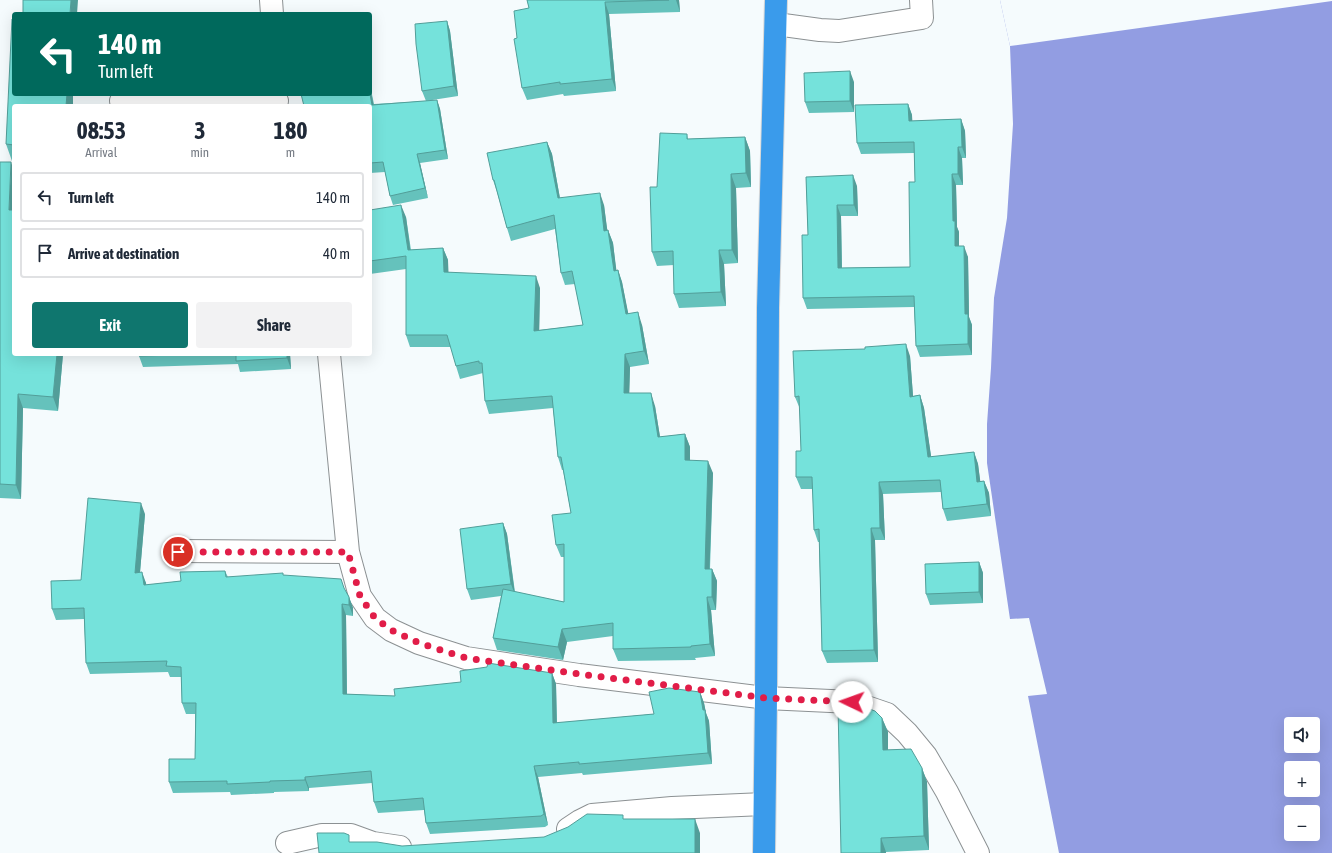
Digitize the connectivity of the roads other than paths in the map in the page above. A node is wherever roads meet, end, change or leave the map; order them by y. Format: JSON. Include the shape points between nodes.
{"nodes":[{"id":1,"x":271,"y":0,"type":"edge"},
{"id":2,"x":776,"y":0,"type":"edge"},
{"id":3,"x":921,"y":0,"type":"edge"},
{"id":4,"x":272,"y":12,"type":"edge"},
{"id":5,"x":776,"y":24,"type":"junction"},
{"id":6,"x":277,"y":100,"type":"edge"},
{"id":7,"x":121,"y":101,"type":"dead end"},
{"id":8,"x":329,"y":356,"type":"edge"},
{"id":9,"x":178,"y":552,"type":"dead end"},
{"id":10,"x":348,"y":552,"type":"junction"},
{"id":11,"x":766,"y":698,"type":"junction"},
{"id":12,"x":764,"y":804,"type":"junction"},
{"id":13,"x":548,"y":839,"type":"edge"},
{"id":14,"x":287,"y":843,"type":"dead end"},
{"id":15,"x":423,"y":847,"type":"edge"},
{"id":16,"x":764,"y":853,"type":"edge"},
{"id":17,"x":978,"y":853,"type":"edge"}],
"edges":[{"from":1,"to":4,"type":"street"},
{"from":2,"to":5,"type":"highway"},
{"from":3,"to":5,"type":"street","via":[[922,18],[839,31]]},
{"from":5,"to":11,"type":"highway","via":[[768,308]]},
{"from":6,"to":7,"type":"street"},
{"from":8,"to":10,"type":"street"},
{"from":9,"to":10,"type":"street"},
{"from":10,"to":11,"type":"street","via":[[360,596],[375,618],[391,630],[419,643],[466,658]]},
{"from":11,"to":12,"type":"highway"},
{"from":11,"to":17,"type":"street","via":[[852,702],[887,714],[926,756]]},
{"from":12,"to":13,"type":"street","via":[[592,815]]},
{"from":12,"to":16,"type":"highway"},
{"from":14,"to":15,"type":"street","via":[[322,835],[351,835],[373,843],[407,848]]}]}
